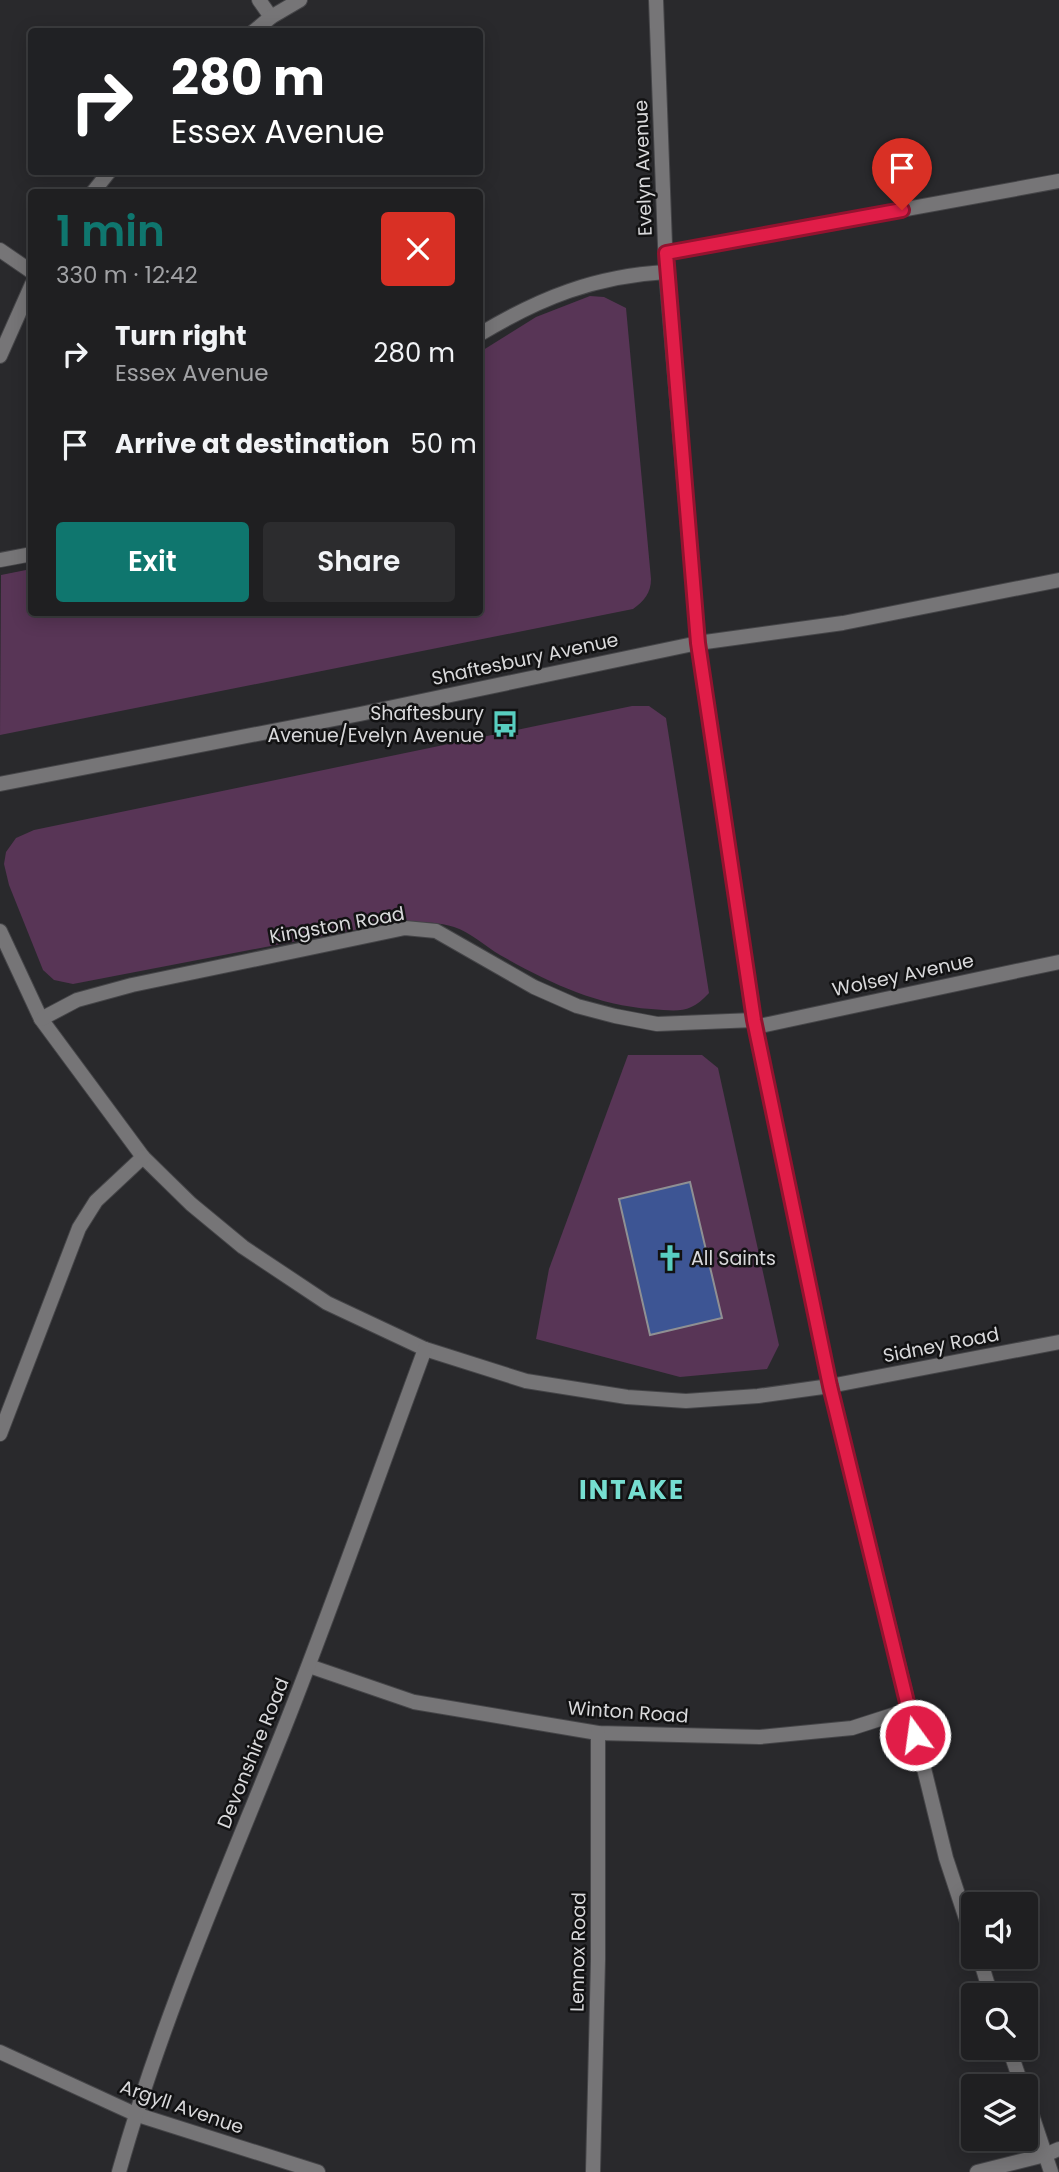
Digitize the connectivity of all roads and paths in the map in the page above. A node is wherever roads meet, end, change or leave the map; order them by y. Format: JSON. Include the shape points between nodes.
{"nodes":[{"id":1,"x":259,"y":0,"type":"edge"},
{"id":2,"x":300,"y":0,"type":"edge"},
{"id":3,"x":656,"y":0,"type":"edge"},
{"id":4,"x":271,"y":17,"type":"junction"},
{"id":5,"x":258,"y":28,"type":"edge"},
{"id":6,"x":107,"y":175,"type":"edge"},
{"id":7,"x":1059,"y":181,"type":"edge"},
{"id":8,"x":95,"y":189,"type":"edge"},
{"id":9,"x":0,"y":250,"type":"edge"},
{"id":10,"x":666,"y":253,"type":"junction"},
{"id":11,"x":28,"y":269,"type":"edge"},
{"id":12,"x":666,"y":272,"type":"junction"},
{"id":13,"x":28,"y":293,"type":"edge"},
{"id":14,"x":483,"y":332,"type":"edge"},
{"id":15,"x":0,"y":356,"type":"edge"},
{"id":16,"x":28,"y":555,"type":"edge"},
{"id":17,"x":0,"y":560,"type":"edge"},
{"id":18,"x":1059,"y":580,"type":"edge"},
{"id":19,"x":698,"y":643,"type":"junction"},
{"id":20,"x":0,"y":784,"type":"edge"},
{"id":21,"x":0,"y":931,"type":"edge"},
{"id":22,"x":1059,"y":962,"type":"edge"},
{"id":23,"x":41,"y":1019,"type":"junction"},
{"id":24,"x":755,"y":1023,"type":"junction"},
{"id":25,"x":143,"y":1157,"type":"junction"},
{"id":26,"x":1059,"y":1342,"type":"edge"},
{"id":27,"x":425,"y":1349,"type":"junction"},
{"id":28,"x":830,"y":1386,"type":"junction"},
{"id":29,"x":0,"y":1434,"type":"edge"},
{"id":30,"x":309,"y":1666,"type":"junction"},
{"id":31,"x":908,"y":1710,"type":"junction"},
{"id":32,"x":598,"y":1733,"type":"junction"},
{"id":33,"x":961,"y":1904,"type":"edge"},
{"id":34,"x":0,"y":2052,"type":"edge"},
{"id":35,"x":135,"y":2114,"type":"junction"},
{"id":36,"x":1038,"y":2134,"type":"edge"},
{"id":37,"x":1059,"y":2149,"type":"edge"},
{"id":38,"x":1045,"y":2155,"type":"junction"},
{"id":39,"x":119,"y":2172,"type":"edge"},
{"id":40,"x":318,"y":2172,"type":"edge"},
{"id":41,"x":593,"y":2172,"type":"edge"},
{"id":42,"x":977,"y":2172,"type":"edge"},
{"id":43,"x":1051,"y":2172,"type":"edge"}],
"edges":[{"from":1,"to":4,"type":"street"},
{"from":2,"to":4,"type":"street"},
{"from":3,"to":10,"type":"street","name":"Evelyn Avenue"},
{"from":4,"to":5,"type":"street"},
{"from":6,"to":8,"type":"street"},
{"from":7,"to":10,"type":"street"},
{"from":9,"to":11,"type":"street"},
{"from":10,"to":12,"type":"street","name":"Evelyn Avenue"},
{"from":12,"to":14,"type":"street","via":[[601,280],[564,292]]},
{"from":12,"to":19,"type":"street","name":"Evelyn Avenue"},
{"from":13,"to":15,"type":"street"},
{"from":16,"to":17,"type":"street"},
{"from":18,"to":19,"type":"street","name":"Shaftesbury Avenue","via":[[843,623]]},
{"from":19,"to":20,"type":"street","name":"Shaftesbury Avenue"},
{"from":19,"to":24,"type":"street","name":"Evelyn Avenue"},
{"from":21,"to":23,"type":"street","name":"Sidney Road"},
{"from":22,"to":24,"type":"street","name":"Wolsey Avenue"},
{"from":23,"to":24,"type":"street","name":"Kingston Road","via":[[77,1000],[132,985],[405,929],[436,931],[534,987],[615,1016],[657,1024]]},
{"from":23,"to":25,"type":"street","name":"Sidney Road"},
{"from":24,"to":28,"type":"street","name":"Evelyn Avenue"},
{"from":25,"to":27,"type":"street","name":"Sidney Road","via":[[243,1247],[327,1303]]},
{"from":25,"to":29,"type":"street","via":[[96,1201],[79,1228]]},
{"from":26,"to":28,"type":"street","name":"Sidney Road"},
{"from":27,"to":28,"type":"street","name":"Sidney Road","via":[[526,1381],[627,1397],[686,1401]]},
{"from":27,"to":30,"type":"street","name":"Devonshire Road"},
{"from":28,"to":31,"type":"street","name":"Evelyn Avenue"},
{"from":30,"to":32,"type":"street","name":"Winton Road","via":[[414,1702]]},
{"from":30,"to":35,"type":"street","name":"Devonshire Road","via":[[170,2014]]},
{"from":31,"to":32,"type":"street","name":"Winton Road","via":[[852,1728],[760,1737]]},
{"from":31,"to":33,"type":"street","name":"Evelyn Avenue"},
{"from":32,"to":41,"type":"street","name":"Lennox Road"},
{"from":34,"to":35,"type":"street","name":"Argyll Avenue"},
{"from":35,"to":39,"type":"street","name":"Devonshire Road"},
{"from":35,"to":40,"type":"street","name":"Argyll Avenue"},
{"from":36,"to":38,"type":"street"},
{"from":37,"to":38,"type":"street"},
{"from":38,"to":42,"type":"street"},
{"from":38,"to":43,"type":"street"}]}
